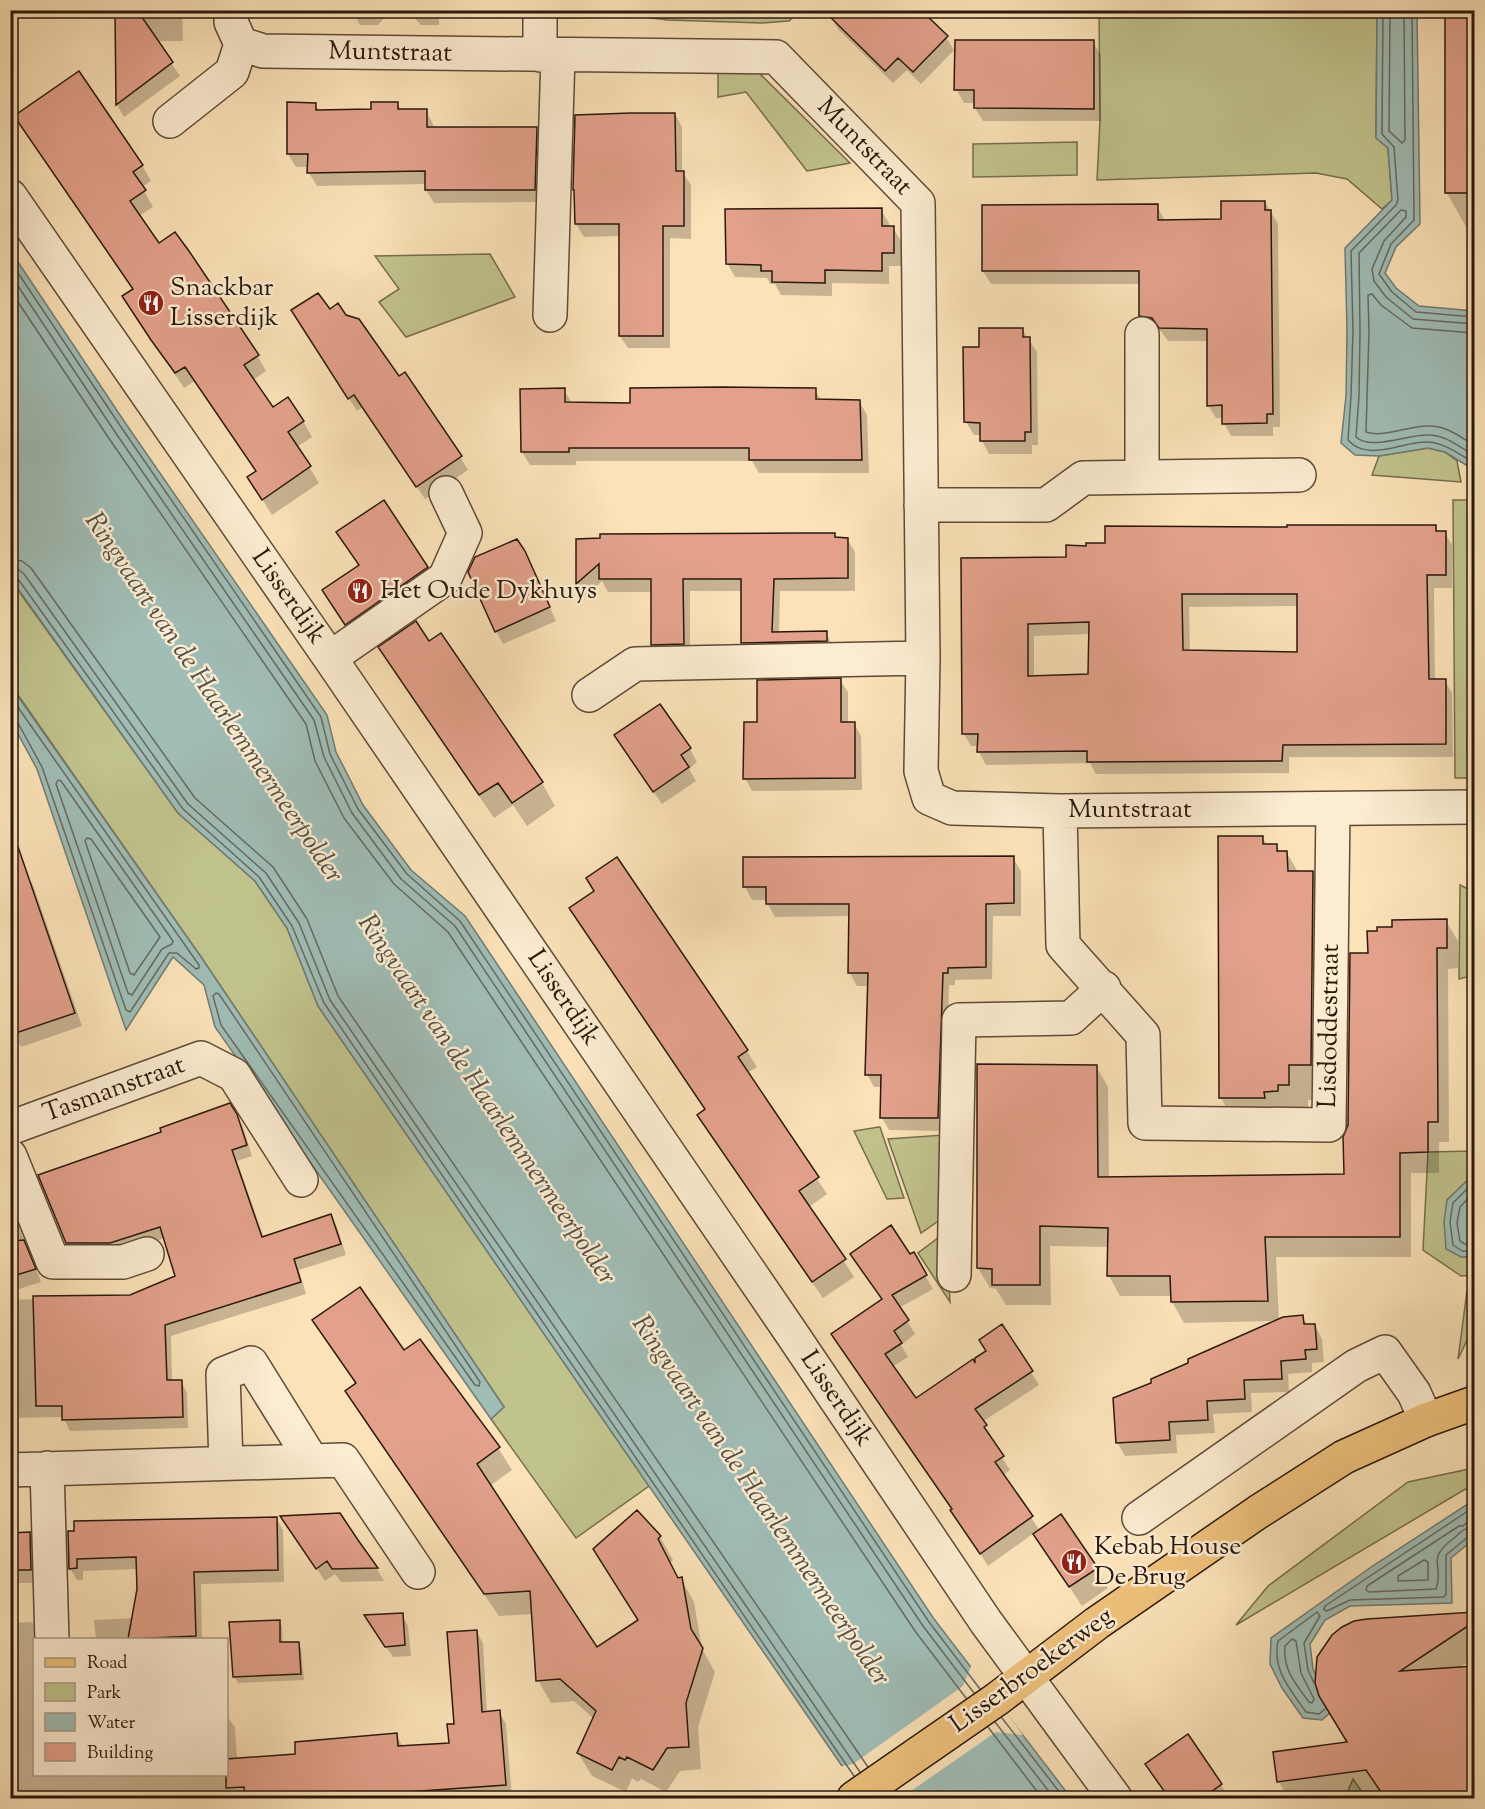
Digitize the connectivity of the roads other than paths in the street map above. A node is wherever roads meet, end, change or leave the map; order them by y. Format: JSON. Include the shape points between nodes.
{"nodes":[{"id":1,"x":231,"y":10,"type":"edge"},
{"id":2,"x":540,"y":10,"type":"edge"},
{"id":3,"x":241,"y":44,"type":"junction"},
{"id":4,"x":549,"y":55,"type":"junction"},
{"id":5,"x":170,"y":121,"type":"dead end"},
{"id":6,"x":10,"y":196,"type":"edge"},
{"id":7,"x":550,"y":315,"type":"dead end"},
{"id":8,"x":1142,"y":334,"type":"dead end"},
{"id":9,"x":1299,"y":476,"type":"dead end"},
{"id":10,"x":1142,"y":477,"type":"junction"},
{"id":11,"x":446,"y":493,"type":"dead end"},
{"id":12,"x":921,"y":506,"type":"junction"},
{"id":13,"x":330,"y":658,"type":"junction"},
{"id":14,"x":923,"y":658,"type":"junction"},
{"id":15,"x":589,"y":695,"type":"dead end"},
{"id":16,"x":1474,"y":807,"type":"edge"},
{"id":17,"x":1333,"y":809,"type":"junction"},
{"id":18,"x":1060,"y":810,"type":"junction"},
{"id":19,"x":1104,"y":988,"type":"junction"},
{"id":20,"x":10,"y":1128,"type":"edge"},
{"id":21,"x":10,"y":1156,"type":"edge"},
{"id":22,"x":302,"y":1180,"type":"dead end"},
{"id":23,"x":147,"y":1254,"type":"dead end"},
{"id":24,"x":954,"y":1275,"type":"dead end"},
{"id":25,"x":1474,"y":1403,"type":"edge"},
{"id":26,"x":1426,"y":1420,"type":"junction"},
{"id":27,"x":312,"y":1461,"type":"junction"},
{"id":28,"x":226,"y":1463,"type":"junction"},
{"id":29,"x":47,"y":1468,"type":"junction"},
{"id":30,"x":10,"y":1470,"type":"edge"},
{"id":31,"x":1139,"y":1518,"type":"dead end"},
{"id":32,"x":418,"y":1572,"type":"dead end"},
{"id":33,"x":52,"y":1638,"type":"edge"},
{"id":34,"x":1026,"y":1677,"type":"junction"},
{"id":35,"x":855,"y":1798,"type":"edge"},
{"id":36,"x":1115,"y":1798,"type":"edge"}],
"edges":[{"from":1,"to":3,"type":"street","via":[[231,21]]},
{"from":2,"to":4,"type":"street"},
{"from":3,"to":4,"type":"street","name":"Muntstraat","via":[[263,51]]},
{"from":3,"to":5,"type":"street","via":[[232,72]]},
{"from":4,"to":7,"type":"street"},
{"from":4,"to":12,"type":"street","name":"Muntstraat","via":[[776,57],[918,203]]},
{"from":6,"to":13,"type":"street","name":"Lisserdijk"},
{"from":8,"to":10,"type":"street"},
{"from":9,"to":10,"type":"street"},
{"from":10,"to":12,"type":"street","via":[[1083,478],[1046,505]]},
{"from":11,"to":13,"type":"street","via":[[465,533],[445,578]]},
{"from":12,"to":14,"type":"street","name":"Muntstraat"},
{"from":13,"to":34,"type":"street","name":"Lisserdijk"},
{"from":14,"to":15,"type":"street","via":[[635,664]]},
{"from":14,"to":18,"type":"street","name":"Muntstraat","via":[[921,771],[929,798],[952,808]]},
{"from":16,"to":17,"type":"street","name":"Muntstraat"},
{"from":17,"to":18,"type":"street","name":"Muntstraat"},
{"from":17,"to":19,"type":"street","name":"Lisdoddestraat","via":[[1329,1125],[1145,1123],[1143,1035]]},
{"from":18,"to":19,"type":"street","name":"Lisdoddestraat","via":[[1063,945]]},
{"from":19,"to":24,"type":"street","via":[[1071,1018],[959,1020]]},
{"from":20,"to":22,"type":"street","name":"Tasmanstraat","via":[[201,1058],[234,1075]]},
{"from":21,"to":23,"type":"street","via":[[53,1262],[123,1262]]},
{"from":25,"to":26,"type":"main road","name":"Lisserbroekerweg"},
{"from":26,"to":31,"type":"street","via":[[1414,1393],[1385,1352],[1356,1366]]},
{"from":26,"to":34,"type":"main road","name":"Lisserbroekerweg","via":[[1344,1457],[1097,1623]]},
{"from":27,"to":28,"type":"street"},
{"from":27,"to":28,"type":"street","via":[[251,1363],[223,1374]]},
{"from":27,"to":32,"type":"street","via":[[343,1460]]},
{"from":28,"to":29,"type":"street"},
{"from":29,"to":30,"type":"street"},
{"from":29,"to":33,"type":"street"},
{"from":34,"to":35,"type":"main road","name":"Lisserbroekerweg"},
{"from":34,"to":36,"type":"street","name":"Lisserdijk"}]}
